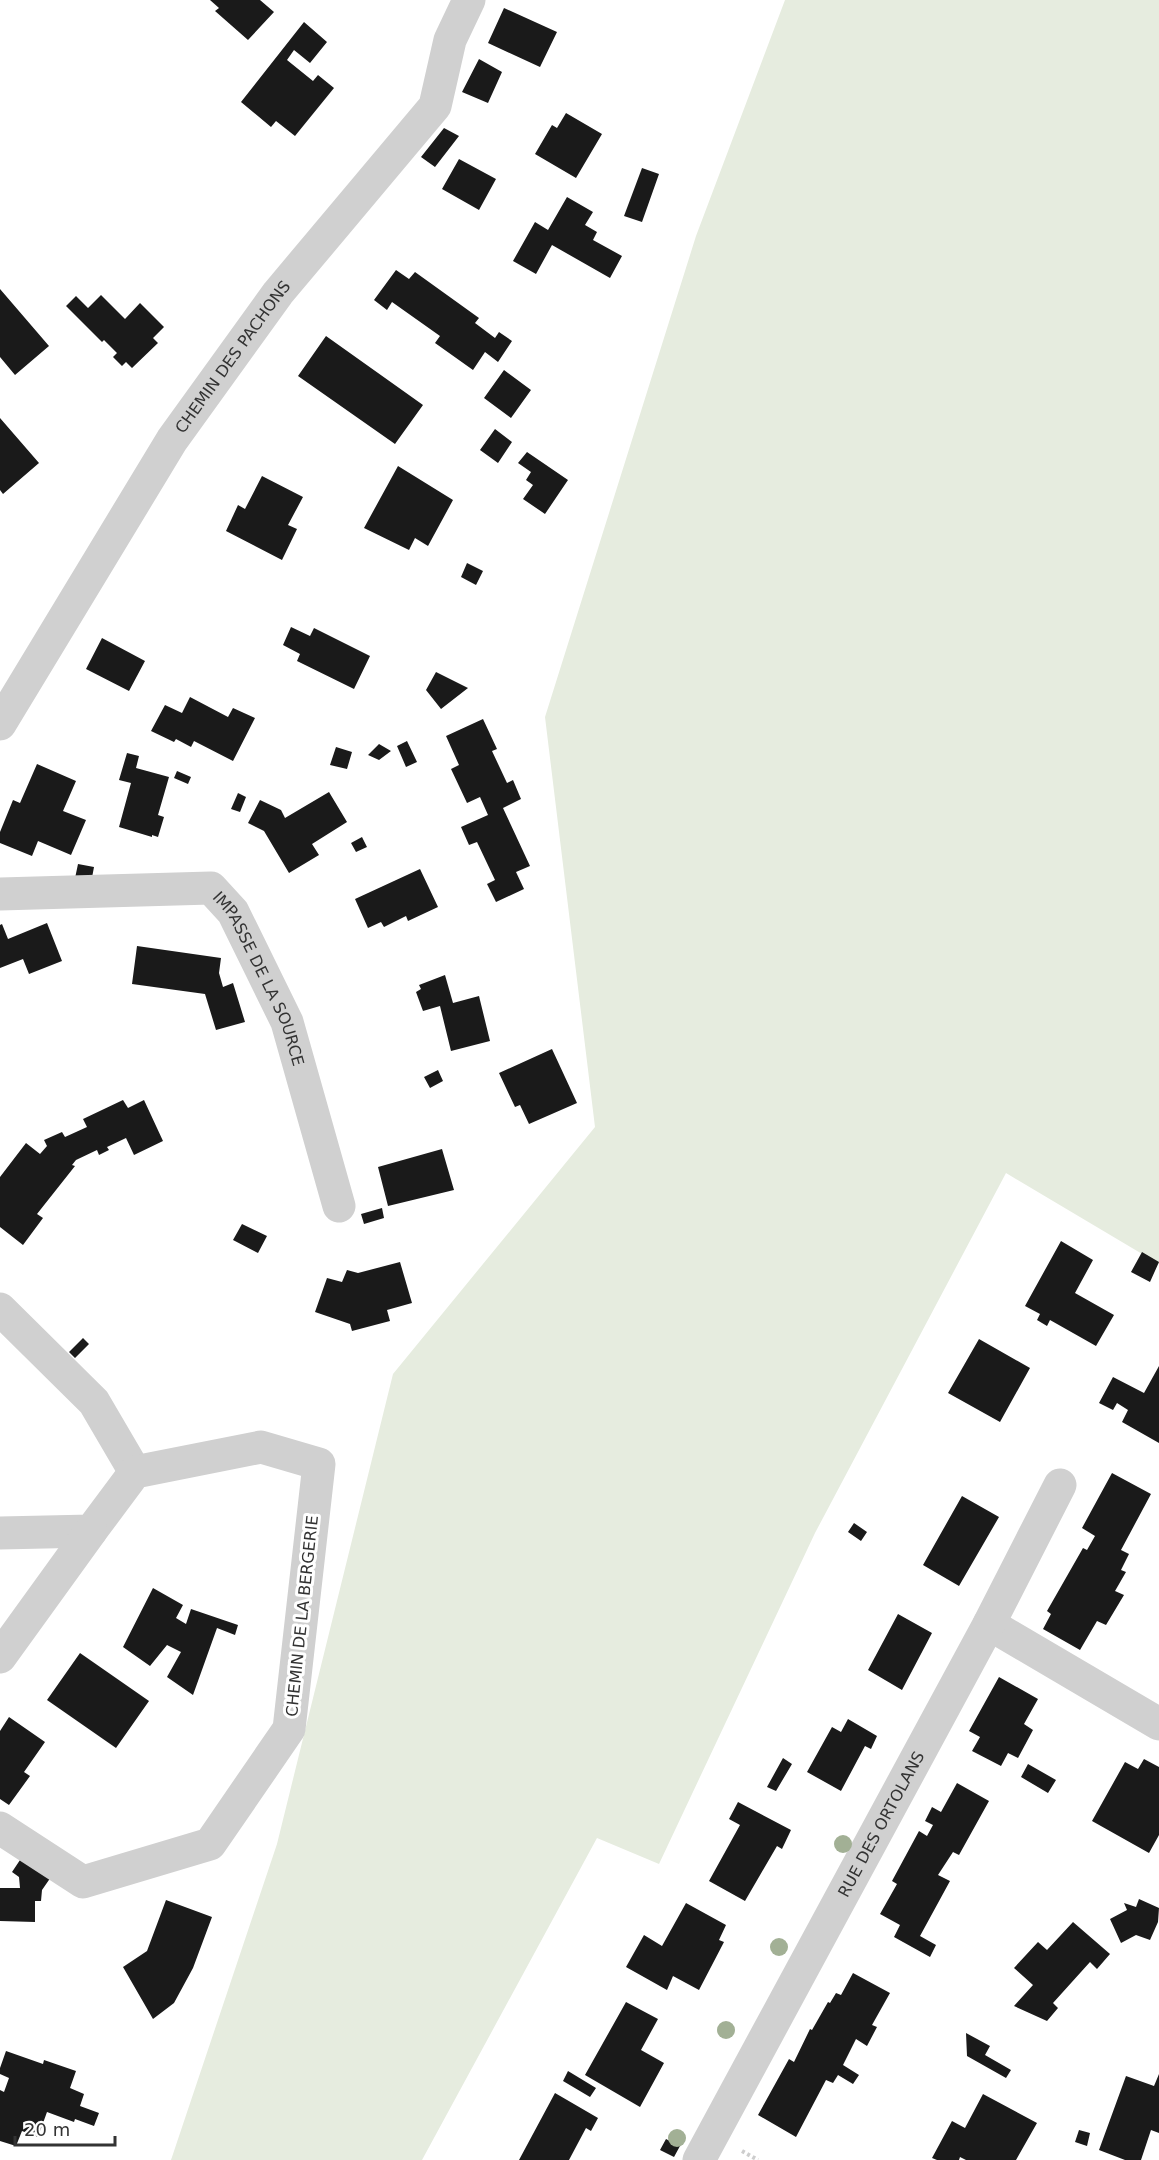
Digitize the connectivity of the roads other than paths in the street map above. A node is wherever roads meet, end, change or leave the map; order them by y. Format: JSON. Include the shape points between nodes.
{"nodes":[{"id":1,"x":469,"y":0,"type":"edge"},
{"id":2,"x":0,"y":724,"type":"edge"},
{"id":3,"x":0,"y":894,"type":"edge"},
{"id":4,"x":339,"y":1206,"type":"dead end"},
{"id":5,"x":0,"y":1309,"type":"edge"},
{"id":6,"x":135,"y":1472,"type":"junction"},
{"id":7,"x":1060,"y":1485,"type":"dead end"},
{"id":8,"x":91,"y":1531,"type":"junction"},
{"id":9,"x":0,"y":1533,"type":"edge"},
{"id":10,"x":989,"y":1624,"type":"junction"},
{"id":11,"x":0,"y":1657,"type":"edge"},
{"id":12,"x":1159,"y":1724,"type":"edge"},
{"id":13,"x":0,"y":1828,"type":"edge"},
{"id":14,"x":699,"y":2160,"type":"edge"}],
"edges":[{"from":1,"to":2,"type":"street","name":"CHEMIN DES PACHONS","via":[[450,40],[435,106],[278,293],[172,440]]},
{"from":3,"to":4,"type":"street","name":"IMPASSE DE LA SOURCE","via":[[211,888],[233,912],[287,1022]]},
{"from":5,"to":6,"type":"street","via":[[93,1402]]},
{"from":6,"to":8,"type":"street"},
{"from":6,"to":13,"type":"street","name":"CHEMIN DE LA BERGERIE","via":[[261,1447],[319,1464],[289,1729],[210,1844],[83,1882]]},
{"from":7,"to":10,"type":"street","name":"RUE DES ORTOLANS"},
{"from":8,"to":9,"type":"street"},
{"from":8,"to":11,"type":"street"},
{"from":10,"to":12,"type":"street"},
{"from":10,"to":14,"type":"street","name":"RUE DES ORTOLANS"}]}
